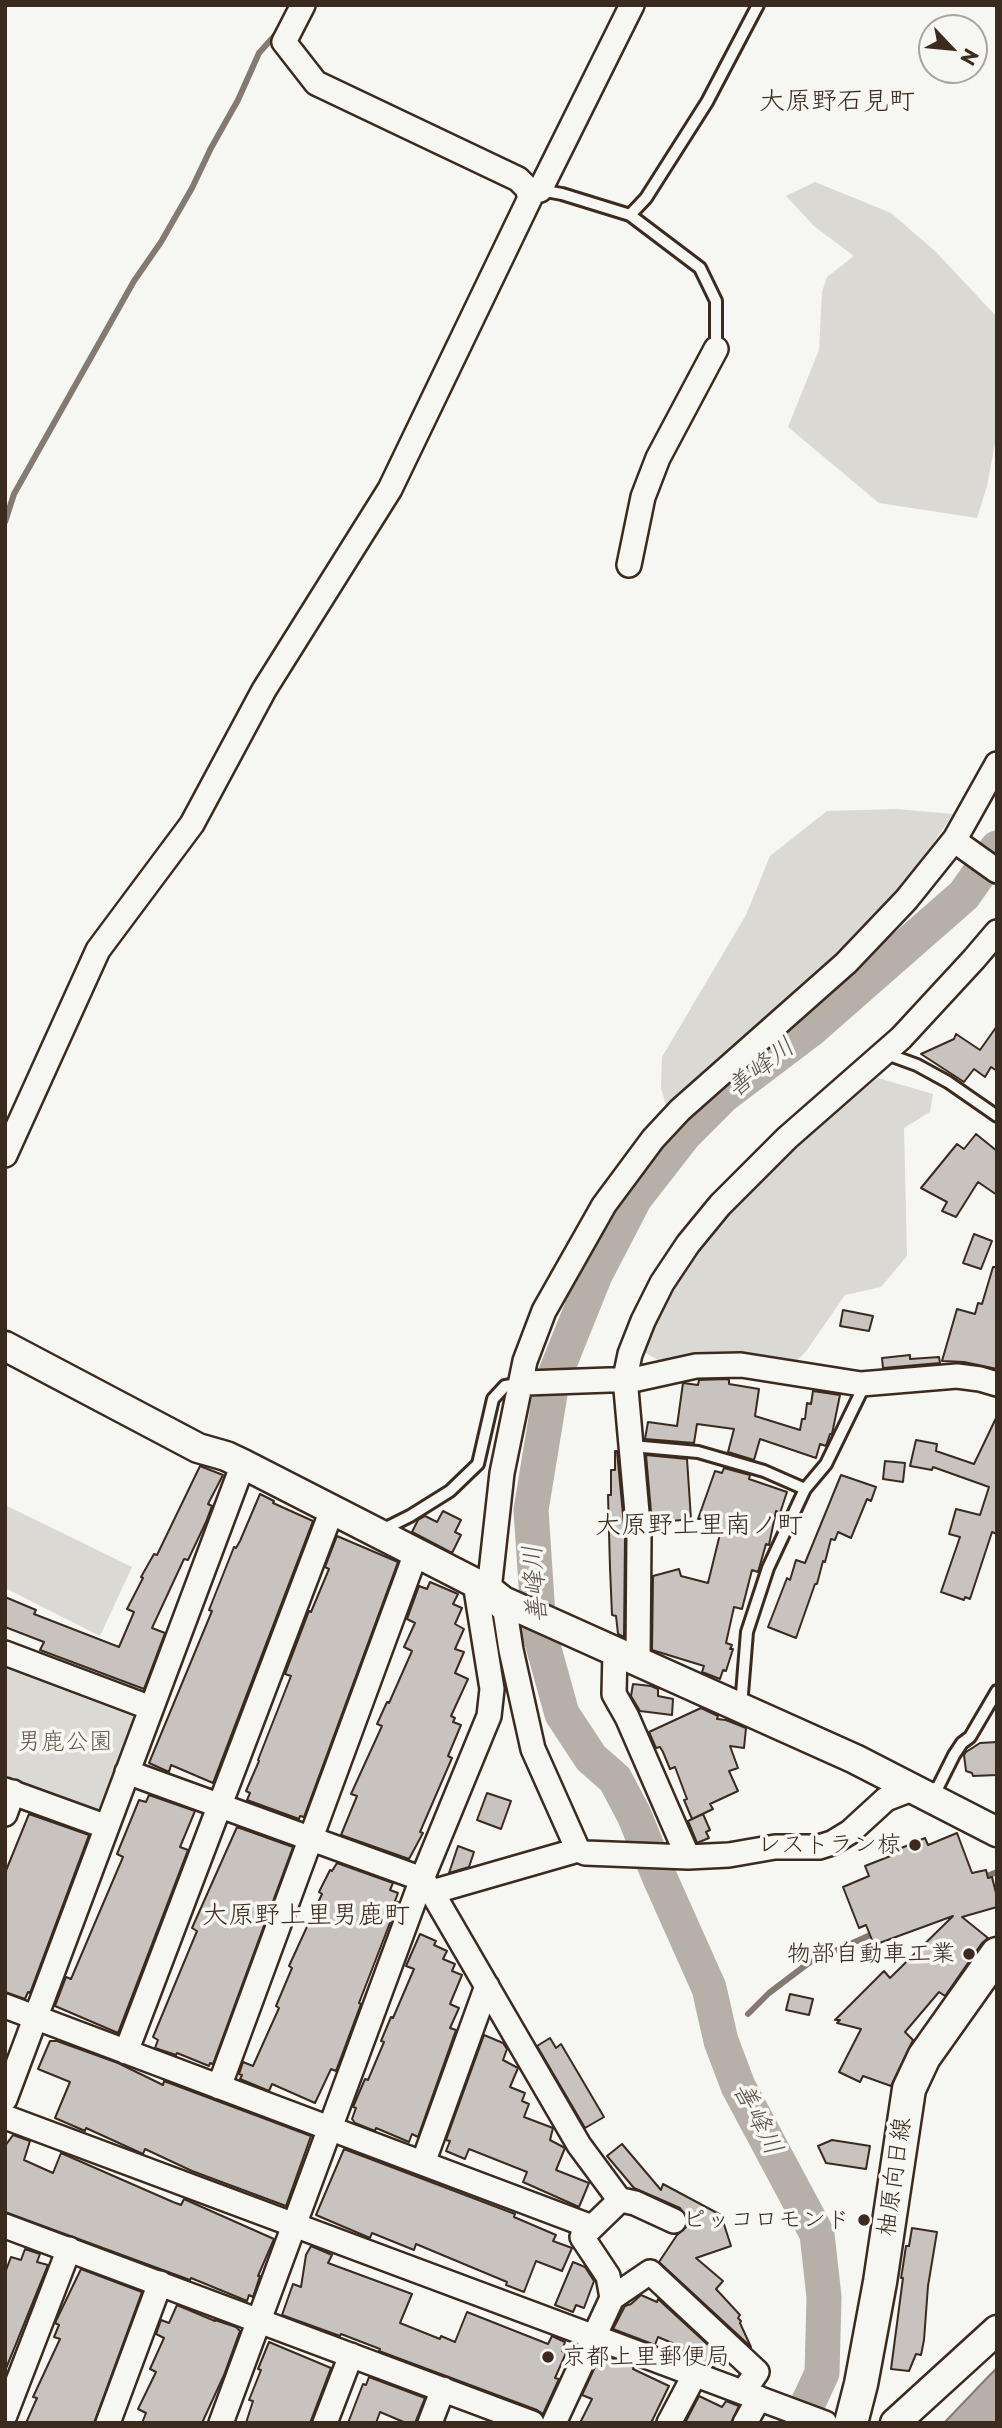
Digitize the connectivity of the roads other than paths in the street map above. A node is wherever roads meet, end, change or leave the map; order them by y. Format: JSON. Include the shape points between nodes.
{"nodes":[{"id":1,"x":303,"y":5,"type":"edge"},
{"id":2,"x":632,"y":5,"type":"edge"},
{"id":3,"x":758,"y":5,"type":"edge"},
{"id":4,"x":535,"y":192,"type":"junction"},
{"id":5,"x":630,"y":215,"type":"junction"},
{"id":6,"x":716,"y":349,"type":"joint"},
{"id":7,"x":629,"y":565,"type":"dead end"},
{"id":8,"x":997,"y":764,"type":"edge"},
{"id":9,"x":959,"y":843,"type":"junction"},
{"id":10,"x":997,"y":871,"type":"edge"},
{"id":11,"x":997,"y":932,"type":"edge"},
{"id":12,"x":884,"y":1053,"type":"junction"},
{"id":13,"x":997,"y":1116,"type":"edge"},
{"id":14,"x":5,"y":1156,"type":"edge"},
{"id":15,"x":5,"y":1346,"type":"edge"},
{"id":16,"x":620,"y":1378,"type":"junction"},
{"id":17,"x":522,"y":1384,"type":"junction"},
{"id":18,"x":865,"y":1384,"type":"junction"},
{"id":19,"x":997,"y":1384,"type":"edge"},
{"id":20,"x":632,"y":1446,"type":"junction"},
{"id":21,"x":243,"y":1464,"type":"junction"},
{"id":22,"x":804,"y":1489,"type":"junction"},
{"id":23,"x":331,"y":1510,"type":"junction"},
{"id":24,"x":376,"y":1533,"type":"junction"},
{"id":25,"x":416,"y":1553,"type":"junction"},
{"id":26,"x":489,"y":1592,"type":"junction"},
{"id":27,"x":5,"y":1653,"type":"edge"},
{"id":28,"x":619,"y":1653,"type":"junction"},
{"id":29,"x":997,"y":1691,"type":"edge"},
{"id":30,"x":741,"y":1707,"type":"junction"},
{"id":31,"x":151,"y":1708,"type":"junction"},
{"id":32,"x":127,"y":1772,"type":"junction"},
{"id":33,"x":9,"y":1791,"type":"edge"},
{"id":34,"x":917,"y":1791,"type":"junction"},
{"id":35,"x":219,"y":1806,"type":"junction"},
{"id":36,"x":5,"y":1814,"type":"edge"},
{"id":37,"x":107,"y":1827,"type":"junction"},
{"id":38,"x":997,"y":1832,"type":"edge"},
{"id":39,"x":311,"y":1839,"type":"junction"},
{"id":40,"x":581,"y":1852,"type":"junction"},
{"id":41,"x":688,"y":1857,"type":"junction"},
{"id":42,"x":427,"y":1886,"type":"junction"},
{"id":43,"x":997,"y":1954,"type":"edge"},
{"id":44,"x":487,"y":1986,"type":"junction"},
{"id":45,"x":5,"y":2006,"type":"edge"},
{"id":46,"x":36,"y":2018,"type":"junction"},
{"id":47,"x":126,"y":2052,"type":"junction"},
{"id":48,"x":219,"y":2087,"type":"junction"},
{"id":49,"x":5,"y":2099,"type":"edge"},
{"id":50,"x":5,"y":2117,"type":"edge"},
{"id":51,"x":330,"y":2128,"type":"junction"},
{"id":52,"x":423,"y":2163,"type":"junction"},
{"id":53,"x":617,"y":2199,"type":"junction"},
{"id":54,"x":674,"y":2221,"type":"dead end"},
{"id":55,"x":294,"y":2225,"type":"junction"},
{"id":56,"x":5,"y":2226,"type":"edge"},
{"id":57,"x":593,"y":2227,"type":"junction"},
{"id":58,"x":69,"y":2249,"type":"junction"},
{"id":59,"x":159,"y":2283,"type":"junction"},
{"id":60,"x":612,"y":2298,"type":"junction"},
{"id":61,"x":259,"y":2320,"type":"junction"},
{"id":62,"x":997,"y":2330,"type":"edge"},
{"id":63,"x":593,"y":2336,"type":"junction"},
{"id":64,"x":351,"y":2355,"type":"junction"},
{"id":65,"x":695,"y":2374,"type":"junction"},
{"id":66,"x":443,"y":2389,"type":"junction"},
{"id":67,"x":752,"y":2395,"type":"junction"},
{"id":68,"x":5,"y":2415,"type":"edge"},
{"id":69,"x":108,"y":2423,"type":"edge"},
{"id":70,"x":221,"y":2423,"type":"edge"},
{"id":71,"x":325,"y":2423,"type":"edge"},
{"id":72,"x":430,"y":2423,"type":"edge"},
{"id":73,"x":532,"y":2423,"type":"edge"},
{"id":74,"x":554,"y":2423,"type":"edge"},
{"id":75,"x":669,"y":2423,"type":"edge"},
{"id":76,"x":746,"y":2423,"type":"edge"},
{"id":77,"x":825,"y":2423,"type":"edge"},
{"id":78,"x":851,"y":2423,"type":"edge"},
{"id":79,"x":895,"y":2423,"type":"edge"}],
"edges":[{"from":1,"to":4,"type":"street","via":[[284,42],[316,83],[519,179]]},
{"from":2,"to":4,"type":"street"},
{"from":3,"to":5,"type":"lane","via":[[707,102],[646,198]]},
{"from":4,"to":5,"type":"lane","via":[[562,194]]},
{"from":4,"to":14,"type":"street","via":[[390,489],[264,690],[192,824],[99,950]]},
{"from":5,"to":6,"type":"lane","via":[[700,268],[716,301]]},
{"from":6,"to":7,"type":"street","via":[[658,458],[643,497]]},
{"from":8,"to":9,"type":"street"},
{"from":9,"to":10,"type":"street"},
{"from":9,"to":17,"type":"street","via":[[846,963],[653,1139],[604,1205],[563,1273],[544,1311]]},
{"from":11,"to":12,"type":"street"},
{"from":12,"to":13,"type":"lane","via":[[948,1082]]},
{"from":12,"to":16,"type":"street","via":[[742,1181],[688,1244],[662,1283]]},
{"from":15,"to":21,"type":"street","via":[[198,1448]]},
{"from":16,"to":17,"type":"street"},
{"from":16,"to":18,"type":"street","via":[[637,1379],[696,1366],[741,1365]]},
{"from":16,"to":20,"type":"street"},
{"from":17,"to":24,"type":"lane","via":[[505,1386],[493,1399],[478,1464],[450,1491]]},
{"from":17,"to":26,"type":"street","via":[[496,1513]]},
{"from":18,"to":19,"type":"street","via":[[957,1376]]},
{"from":18,"to":22,"type":"lane","via":[[826,1464]]},
{"from":20,"to":22,"type":"lane","via":[[698,1452],[764,1471]]},
{"from":20,"to":28,"type":"street","via":[[639,1535]]},
{"from":21,"to":23,"type":"street"},
{"from":21,"to":31,"type":"street"},
{"from":22,"to":30,"type":"lane","via":[[768,1568],[747,1632]]},
{"from":23,"to":24,"type":"street"},
{"from":23,"to":35,"type":"street"},
{"from":24,"to":25,"type":"street"},
{"from":25,"to":26,"type":"street"},
{"from":25,"to":39,"type":"street"},
{"from":26,"to":28,"type":"street"},
{"from":26,"to":40,"type":"street","via":[[505,1611],[533,1749]]},
{"from":26,"to":42,"type":"street","via":[[489,1716]]},
{"from":27,"to":31,"type":"street"},
{"from":28,"to":30,"type":"street"},
{"from":28,"to":41,"type":"street","via":[[614,1695],[628,1717]]},
{"from":29,"to":34,"type":"lane","via":[[938,1787]]},
{"from":30,"to":34,"type":"street"},
{"from":31,"to":32,"type":"street"},
{"from":32,"to":35,"type":"street"},
{"from":32,"to":37,"type":"street"},
{"from":33,"to":36,"type":"street"},
{"from":33,"to":37,"type":"street"},
{"from":34,"to":38,"type":"street"},
{"from":34,"to":41,"type":"street","via":[[886,1799],[850,1832],[819,1847]]},
{"from":35,"to":39,"type":"street"},
{"from":35,"to":47,"type":"street"},
{"from":37,"to":46,"type":"street"},
{"from":39,"to":42,"type":"street"},
{"from":39,"to":48,"type":"street"},
{"from":40,"to":41,"type":"street"},
{"from":40,"to":42,"type":"street"},
{"from":42,"to":44,"type":"street"},
{"from":42,"to":51,"type":"street"},
{"from":43,"to":78,"type":"main road","name":"柚原向日線","via":[[924,2057],[909,2089],[880,2282]]},
{"from":44,"to":52,"type":"street"},
{"from":44,"to":53,"type":"street","via":[[579,2145]]},
{"from":45,"to":46,"type":"street"},
{"from":46,"to":47,"type":"street"},
{"from":46,"to":49,"type":"street"},
{"from":47,"to":48,"type":"street"},
{"from":48,"to":51,"type":"street"},
{"from":50,"to":55,"type":"street"},
{"from":51,"to":52,"type":"street"},
{"from":51,"to":55,"type":"street"},
{"from":52,"to":57,"type":"street"},
{"from":53,"to":54,"type":"street"},
{"from":53,"to":57,"type":"street"},
{"from":55,"to":61,"type":"street"},
{"from":55,"to":63,"type":"street"},
{"from":56,"to":58,"type":"street"},
{"from":57,"to":60,"type":"street","via":[[582,2238],[608,2276]]},
{"from":58,"to":59,"type":"street"},
{"from":58,"to":68,"type":"street"},
{"from":59,"to":61,"type":"street"},
{"from":59,"to":69,"type":"street"},
{"from":60,"to":63,"type":"street"},
{"from":60,"to":67,"type":"street","via":[[650,2272],[757,2372]]},
{"from":61,"to":64,"type":"street"},
{"from":61,"to":70,"type":"street"},
{"from":62,"to":79,"type":"street"},
{"from":63,"to":65,"type":"street"},
{"from":63,"to":74,"type":"street"},
{"from":64,"to":66,"type":"street"},
{"from":64,"to":71,"type":"street"},
{"from":65,"to":67,"type":"street"},
{"from":65,"to":75,"type":"street"},
{"from":66,"to":72,"type":"street"},
{"from":66,"to":73,"type":"street"},
{"from":67,"to":76,"type":"street"},
{"from":67,"to":77,"type":"street"}]}
